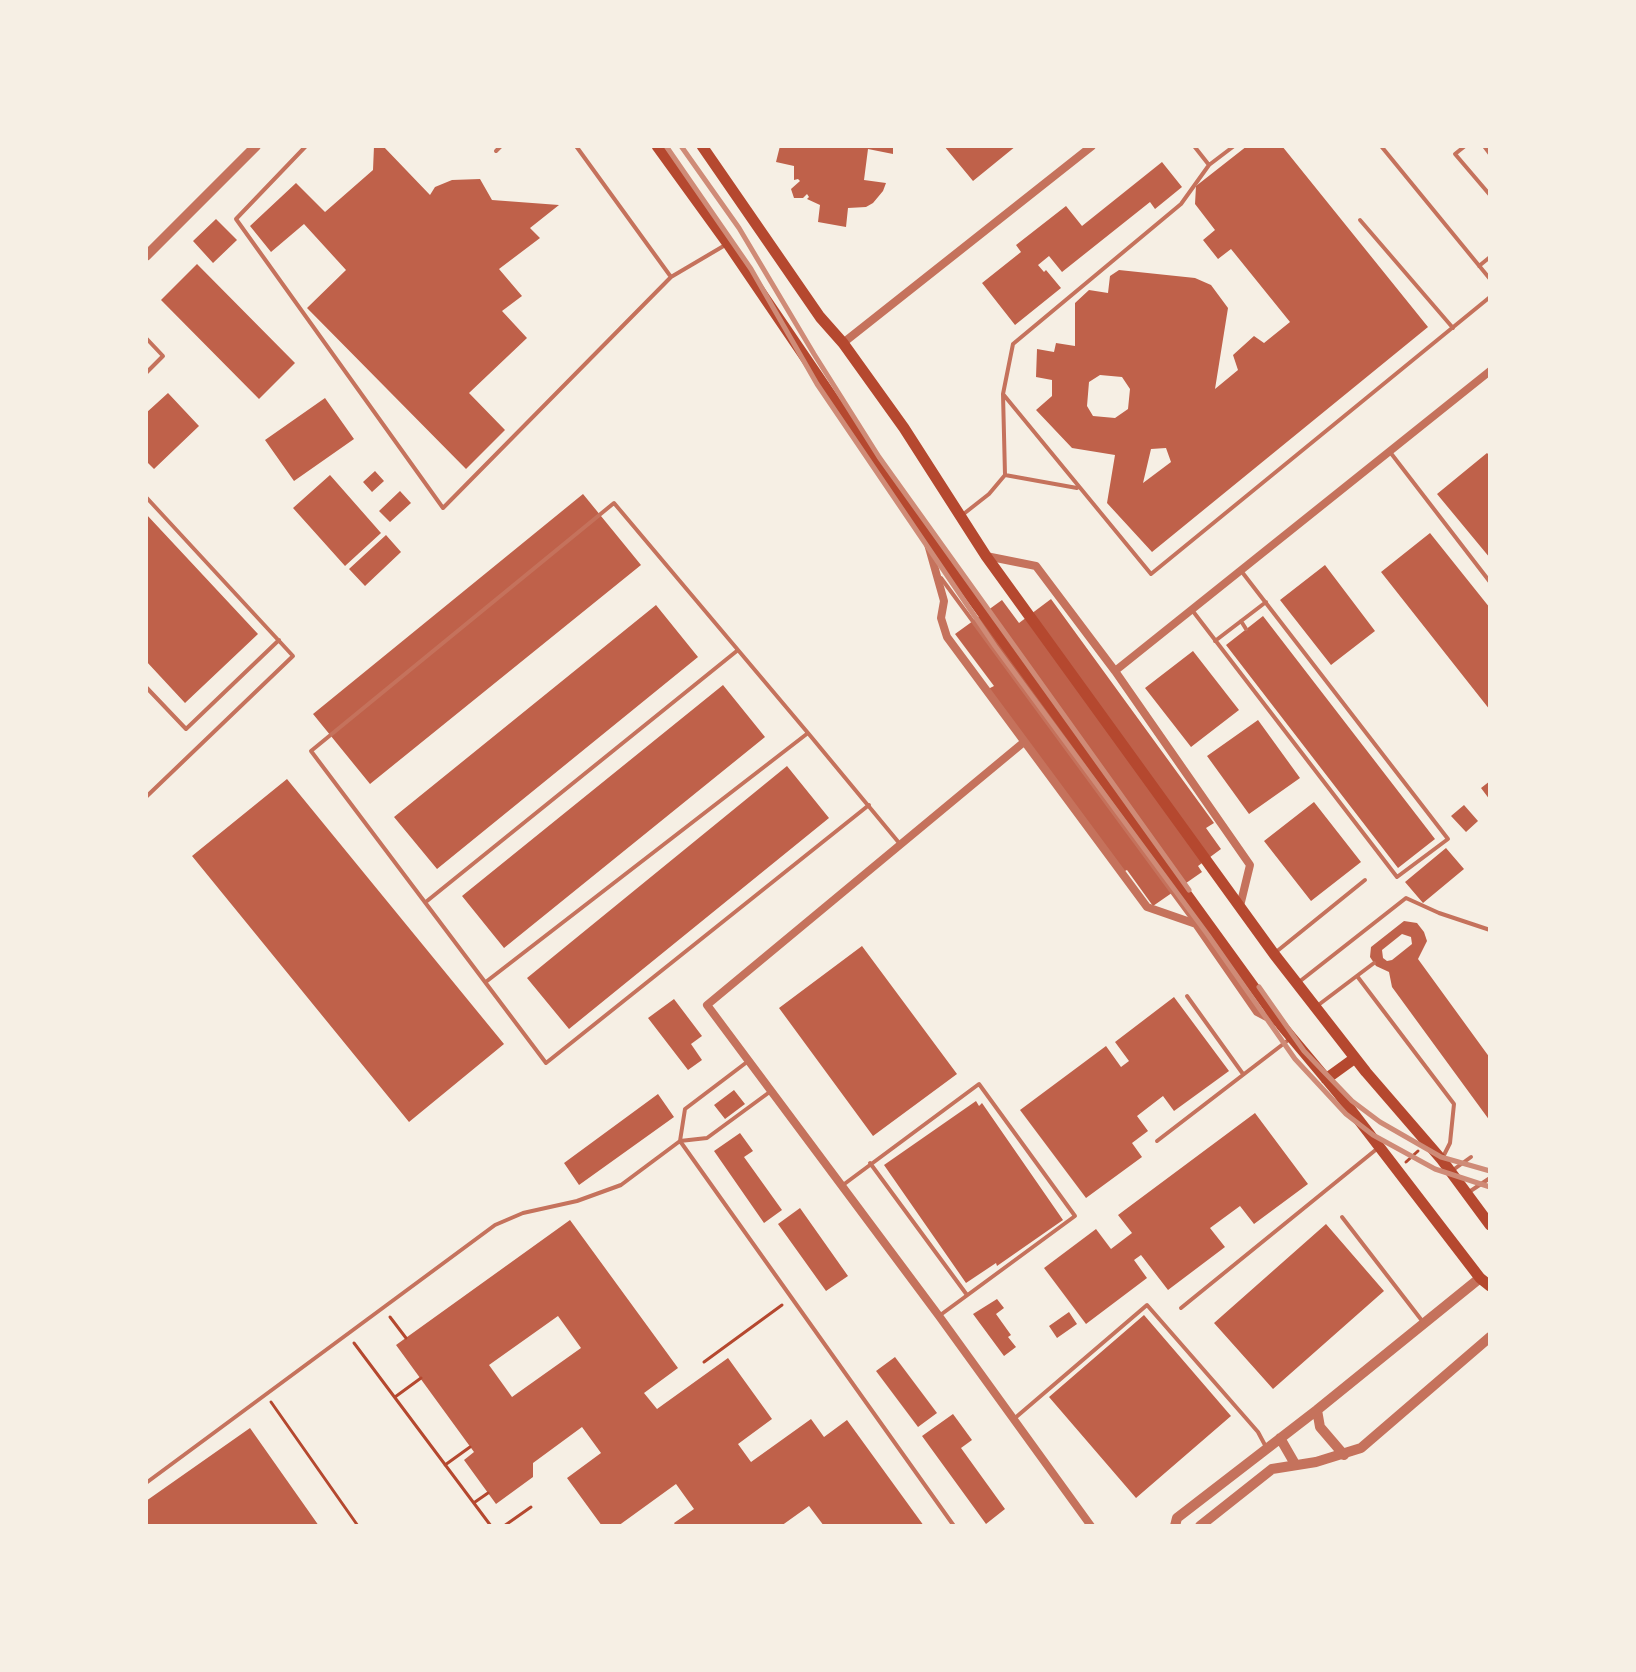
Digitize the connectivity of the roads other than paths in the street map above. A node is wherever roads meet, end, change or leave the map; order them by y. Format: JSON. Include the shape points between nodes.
{"nodes":[{"id":1,"x":256,"y":146,"type":"edge"},
{"id":2,"x":306,"y":146,"type":"edge"},
{"id":3,"x":501,"y":146,"type":"edge"},
{"id":4,"x":576,"y":146,"type":"edge"},
{"id":5,"x":657,"y":146,"type":"edge"},
{"id":6,"x":702,"y":146,"type":"edge"},
{"id":7,"x":1092,"y":146,"type":"edge"},
{"id":8,"x":1194,"y":146,"type":"edge"},
{"id":9,"x":1234,"y":146,"type":"edge"},
{"id":10,"x":1381,"y":146,"type":"edge"},
{"id":11,"x":1465,"y":146,"type":"edge"},
{"id":12,"x":1484,"y":146,"type":"edge"},
{"id":13,"x":496,"y":151,"type":"dead end"},
{"id":14,"x":1490,"y":154,"type":"edge"},
{"id":15,"x":1209,"y":165,"type":"junction"},
{"id":16,"x":1490,"y":195,"type":"edge"},
{"id":17,"x":1360,"y":220,"type":"dead end"},
{"id":18,"x":728,"y":244,"type":"junction"},
{"id":19,"x":146,"y":256,"type":"edge"},
{"id":20,"x":1490,"y":257,"type":"edge"},
{"id":21,"x":1479,"y":266,"type":"junction"},
{"id":22,"x":671,"y":277,"type":"junction"},
{"id":23,"x":1490,"y":279,"type":"edge"},
{"id":24,"x":1490,"y":297,"type":"edge"},
{"id":25,"x":1453,"y":328,"type":"junction"},
{"id":26,"x":146,"y":338,"type":"edge"},
{"id":27,"x":843,"y":343,"type":"junction"},
{"id":28,"x":1490,"y":371,"type":"edge"},
{"id":29,"x":146,"y":373,"type":"edge"},
{"id":30,"x":1003,"y":394,"type":"junction"},
{"id":31,"x":1390,"y":452,"type":"junction"},
{"id":32,"x":1005,"y":475,"type":"junction"},
{"id":33,"x":1077,"y":488,"type":"junction"},
{"id":34,"x":146,"y":497,"type":"edge"},
{"id":35,"x":959,"y":517,"type":"junction"},
{"id":36,"x":924,"y":532,"type":"junction"},
{"id":37,"x":986,"y":556,"type":"junction"},
{"id":38,"x":935,"y":570,"type":"junction"},
{"id":39,"x":1241,"y":571,"type":"junction"},
{"id":40,"x":1490,"y":582,"type":"edge"},
{"id":41,"x":1266,"y":602,"type":"junction"},
{"id":42,"x":1192,"y":610,"type":"junction"},
{"id":43,"x":1241,"y":621,"type":"junction"},
{"id":44,"x":1246,"y":629,"type":"dead end"},
{"id":45,"x":279,"y":640,"type":"junction"},
{"id":46,"x":1215,"y":641,"type":"junction"},
{"id":47,"x":738,"y":650,"type":"junction"},
{"id":48,"x":1115,"y":671,"type":"junction"},
{"id":49,"x":146,"y":687,"type":"edge"},
{"id":50,"x":808,"y":733,"type":"junction"},
{"id":51,"x":1024,"y":742,"type":"junction"},
{"id":52,"x":146,"y":797,"type":"edge"},
{"id":53,"x":869,"y":805,"type":"junction"},
{"id":54,"x":900,"y":844,"type":"junction"},
{"id":55,"x":1365,"y":880,"type":"dead end"},
{"id":56,"x":427,"y":901,"type":"junction"},
{"id":57,"x":1240,"y":906,"type":"junction"},
{"id":58,"x":1196,"y":924,"type":"junction"},
{"id":59,"x":1490,"y":930,"type":"edge"},
{"id":60,"x":1274,"y":954,"type":"junction"},
{"id":61,"x":1374,"y":963,"type":"dead end"},
{"id":62,"x":1357,"y":976,"type":"junction"},
{"id":63,"x":487,"y":981,"type":"junction"},
{"id":64,"x":1297,"y":984,"type":"junction"},
{"id":65,"x":1187,"y":996,"type":"dead end"},
{"id":66,"x":1315,"y":1007,"type":"junction"},
{"id":67,"x":1282,"y":1026,"type":"junction"},
{"id":68,"x":1291,"y":1037,"type":"junction"},
{"id":69,"x":1355,"y":1058,"type":"junction"},
{"id":70,"x":749,"y":1061,"type":"junction"},
{"id":71,"x":1243,"y":1074,"type":"junction"},
{"id":72,"x":1326,"y":1079,"type":"junction"},
{"id":73,"x":771,"y":1091,"type":"junction"},
{"id":74,"x":680,"y":1141,"type":"junction"},
{"id":75,"x":1157,"y":1141,"type":"dead end"},
{"id":76,"x":1379,"y":1148,"type":"junction"},
{"id":77,"x":1471,"y":1157,"type":"dead end"},
{"id":78,"x":1442,"y":1160,"type":"junction"},
{"id":79,"x":870,"y":1163,"type":"junction"},
{"id":80,"x":1451,"y":1172,"type":"junction"},
{"id":81,"x":1490,"y":1178,"type":"edge"},
{"id":82,"x":842,"y":1186,"type":"junction"},
{"id":83,"x":1467,"y":1194,"type":"junction"},
{"id":84,"x":1484,"y":1207,"type":"edge"},
{"id":85,"x":1342,"y":1217,"type":"dead end"},
{"id":86,"x":1490,"y":1225,"type":"edge"},
{"id":87,"x":1487,"y":1278,"type":"edge"},
{"id":88,"x":967,"y":1295,"type":"junction"},
{"id":89,"x":1181,"y":1308,"type":"dead end"},
{"id":90,"x":939,"y":1316,"type":"junction"},
{"id":91,"x":1425,"y":1323,"type":"junction"},
{"id":92,"x":1490,"y":1337,"type":"edge"},
{"id":93,"x":1317,"y":1410,"type":"junction"},
{"id":94,"x":1014,"y":1419,"type":"junction"},
{"id":95,"x":1280,"y":1438,"type":"junction"},
{"id":96,"x":1266,"y":1448,"type":"junction"},
{"id":97,"x":1344,"y":1455,"type":"junction"},
{"id":98,"x":1295,"y":1464,"type":"junction"},
{"id":99,"x":146,"y":1483,"type":"edge"},
{"id":100,"x":954,"y":1526,"type":"edge"},
{"id":101,"x":1091,"y":1526,"type":"edge"},
{"id":102,"x":1175,"y":1526,"type":"edge"},
{"id":103,"x":1200,"y":1526,"type":"edge"}],
"edges":[{"from":1,"to":19,"type":"street"},
{"from":2,"to":22,"type":"lane","via":[[236,219],[443,508]]},
{"from":3,"to":13,"type":"lane"},
{"from":4,"to":22,"type":"lane"},
{"from":5,"to":18,"type":"main road"},
{"from":6,"to":27,"type":"main road"},
{"from":7,"to":27,"type":"street"},
{"from":8,"to":15,"type":"lane"},
{"from":9,"to":15,"type":"lane"},
{"from":10,"to":21,"type":"lane"},
{"from":11,"to":16,"type":"lane","via":[[1455,154]]},
{"from":12,"to":14,"type":"lane"},
{"from":15,"to":30,"type":"lane","via":[[1181,204],[1013,344]]},
{"from":17,"to":25,"type":"lane"},
{"from":18,"to":22,"type":"lane"},
{"from":18,"to":36,"type":"main road"},
{"from":20,"to":21,"type":"lane"},
{"from":21,"to":23,"type":"lane"},
{"from":24,"to":25,"type":"lane"},
{"from":25,"to":33,"type":"lane","via":[[1151,574]]},
{"from":26,"to":29,"type":"lane","via":[[163,356]]},
{"from":27,"to":35,"type":"main road"},
{"from":28,"to":31,"type":"street"},
{"from":30,"to":32,"type":"lane"},
{"from":30,"to":33,"type":"lane"},
{"from":31,"to":39,"type":"street"},
{"from":31,"to":40,"type":"lane"},
{"from":32,"to":33,"type":"lane"},
{"from":32,"to":35,"type":"lane"},
{"from":34,"to":45,"type":"lane"},
{"from":35,"to":37,"type":"main road"},
{"from":36,"to":38,"type":"street"},
{"from":36,"to":67,"type":"main road"},
{"from":37,"to":48,"type":"street","via":[[1036,566]]},
{"from":37,"to":57,"type":"main road"},
{"from":38,"to":51,"type":"street","via":[[947,637]]},
{"from":38,"to":58,"type":"lane"},
{"from":39,"to":41,"type":"lane"},
{"from":39,"to":42,"type":"street"},
{"from":41,"to":43,"type":"lane"},
{"from":41,"to":46,"type":"lane","via":[[1448,839],[1397,877]]},
{"from":42,"to":46,"type":"lane"},
{"from":42,"to":48,"type":"street"},
{"from":43,"to":44,"type":"lane"},
{"from":43,"to":46,"type":"lane"},
{"from":45,"to":49,"type":"lane","via":[[186,729]]},
{"from":45,"to":52,"type":"lane","via":[[293,656]]},
{"from":47,"to":50,"type":"lane"},
{"from":47,"to":56,"type":"lane"},
{"from":47,"to":56,"type":"lane","via":[[614,503],[311,751]]},
{"from":48,"to":57,"type":"street","via":[[1250,865]]},
{"from":50,"to":53,"type":"lane"},
{"from":50,"to":63,"type":"lane"},
{"from":51,"to":54,"type":"street"},
{"from":51,"to":58,"type":"street","via":[[1147,907]]},
{"from":53,"to":54,"type":"lane"},
{"from":53,"to":63,"type":"lane","via":[[546,1063]]},
{"from":54,"to":70,"type":"street","via":[[707,1005]]},
{"from":55,"to":60,"type":"lane"},
{"from":56,"to":63,"type":"lane"},
{"from":57,"to":60,"type":"main road"},
{"from":58,"to":67,"type":"street","via":[[1257,1012]]},
{"from":59,"to":64,"type":"lane","via":[[1406,898]]},
{"from":60,"to":64,"type":"main road"},
{"from":61,"to":62,"type":"lane"},
{"from":62,"to":66,"type":"lane"},
{"from":62,"to":78,"type":"lane","via":[[1454,1104],[1450,1143]]},
{"from":64,"to":66,"type":"main road"},
{"from":65,"to":71,"type":"lane"},
{"from":66,"to":69,"type":"main road"},
{"from":67,"to":68,"type":"main road"},
{"from":68,"to":71,"type":"lane"},
{"from":68,"to":72,"type":"main road"},
{"from":69,"to":72,"type":"main road"},
{"from":69,"to":78,"type":"main road"},
{"from":70,"to":73,"type":"street"},
{"from":70,"to":74,"type":"lane","via":[[685,1109]]},
{"from":71,"to":75,"type":"lane"},
{"from":72,"to":76,"type":"main road"},
{"from":73,"to":74,"type":"lane","via":[[707,1138]]},
{"from":73,"to":82,"type":"street"},
{"from":74,"to":99,"type":"lane","via":[[621,1185],[495,1225]]},
{"from":74,"to":100,"type":"lane"},
{"from":76,"to":87,"type":"main road"},
{"from":76,"to":89,"type":"lane"},
{"from":77,"to":80,"type":"lane"},
{"from":78,"to":80,"type":"main road"},
{"from":79,"to":82,"type":"lane"},
{"from":79,"to":88,"type":"lane"},
{"from":79,"to":88,"type":"lane","via":[[979,1084],[1075,1216]]},
{"from":80,"to":83,"type":"main road"},
{"from":81,"to":83,"type":"lane"},
{"from":82,"to":90,"type":"street"},
{"from":83,"to":84,"type":"main road"},
{"from":84,"to":86,"type":"main road"},
{"from":85,"to":91,"type":"lane"},
{"from":87,"to":91,"type":"street"},
{"from":88,"to":90,"type":"lane"},
{"from":90,"to":94,"type":"street"},
{"from":91,"to":93,"type":"street"},
{"from":92,"to":97,"type":"street","via":[[1361,1448]]},
{"from":93,"to":95,"type":"street"},
{"from":93,"to":97,"type":"street","via":[[1320,1427]]},
{"from":94,"to":96,"type":"lane","via":[[1147,1305],[1258,1432]]},
{"from":94,"to":101,"type":"street"},
{"from":95,"to":96,"type":"street"},
{"from":95,"to":98,"type":"street"},
{"from":96,"to":102,"type":"street","via":[[1177,1518]]},
{"from":97,"to":98,"type":"street"},
{"from":98,"to":103,"type":"street","via":[[1272,1469]]}]}
